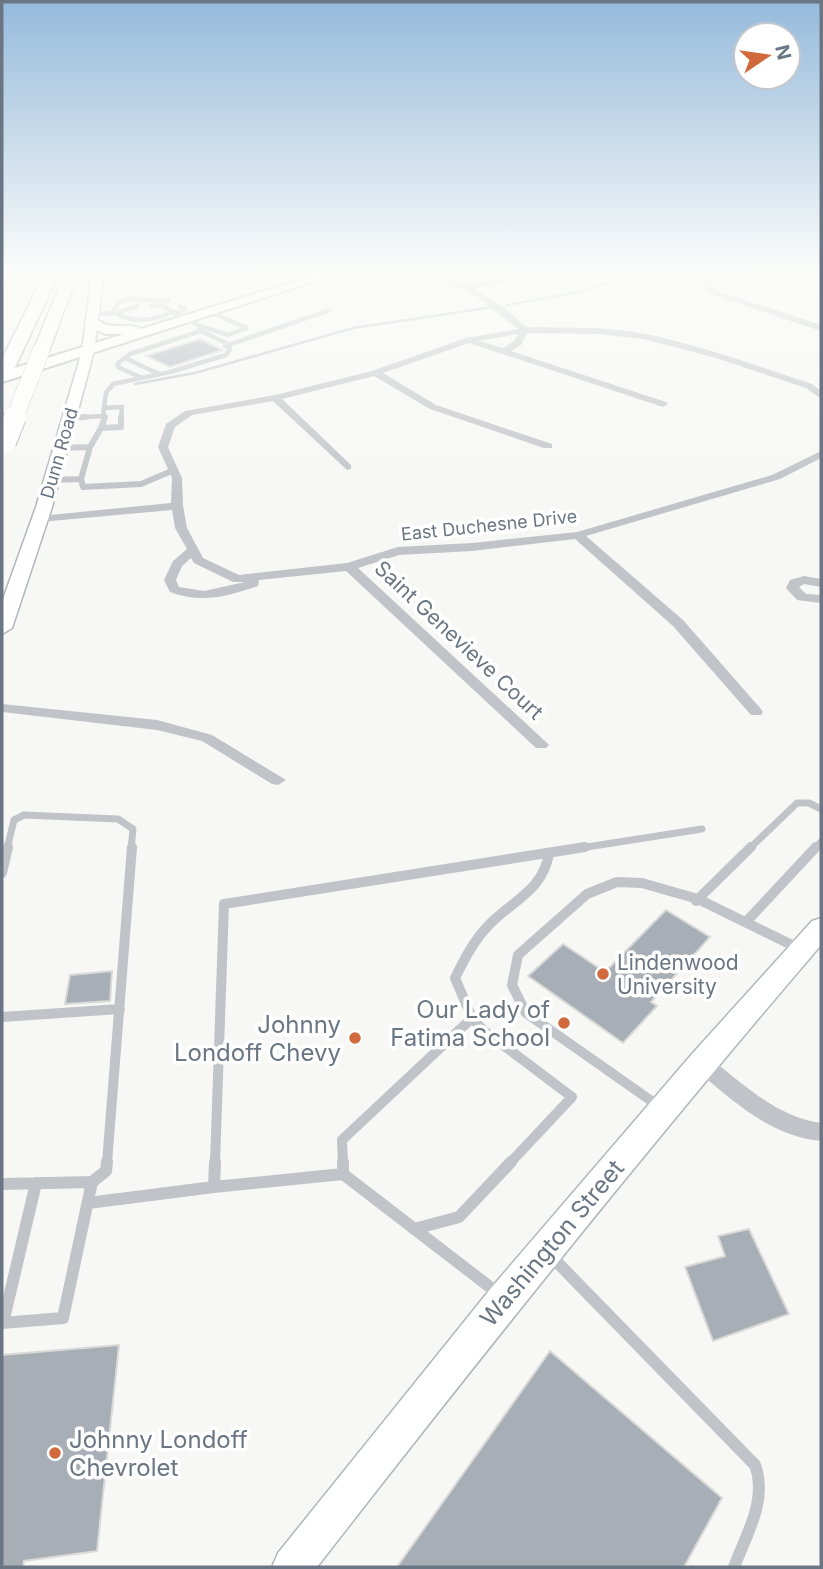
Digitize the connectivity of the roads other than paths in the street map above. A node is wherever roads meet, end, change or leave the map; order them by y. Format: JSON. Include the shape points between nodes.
{"nodes":[{"id":1,"x":16,"y":346,"type":"edge"},
{"id":2,"x":43,"y":346,"type":"edge"},
{"id":3,"x":89,"y":346,"type":"edge"},
{"id":4,"x":100,"y":346,"type":"edge"},
{"id":5,"x":143,"y":346,"type":"edge"},
{"id":6,"x":226,"y":346,"type":"edge"},
{"id":7,"x":450,"y":346,"type":"edge"},
{"id":8,"x":486,"y":346,"type":"edge"},
{"id":9,"x":512,"y":346,"type":"edge"},
{"id":10,"x":683,"y":346,"type":"edge"},
{"id":11,"x":88,"y":351,"type":"junction"},
{"id":12,"x":503,"y":352,"type":"junction"},
{"id":13,"x":125,"y":358,"type":"junction"},
{"id":14,"x":4,"y":371,"type":"edge"},
{"id":15,"x":374,"y":373,"type":"junction"},
{"id":16,"x":159,"y":374,"type":"junction"},
{"id":17,"x":142,"y":378,"type":"junction"},
{"id":18,"x":821,"y":396,"type":"edge"},
{"id":19,"x":275,"y":398,"type":"junction"},
{"id":20,"x":663,"y":404,"type":"dead end"},
{"id":21,"x":104,"y":408,"type":"junction"},
{"id":22,"x":105,"y":416,"type":"junction"},
{"id":23,"x":69,"y":418,"type":"junction"},
{"id":24,"x":101,"y":428,"type":"junction"},
{"id":25,"x":548,"y":446,"type":"dead end"},
{"id":26,"x":89,"y":447,"type":"junction"},
{"id":27,"x":60,"y":448,"type":"junction"},
{"id":28,"x":3,"y":449,"type":"edge"},
{"id":29,"x":821,"y":454,"type":"edge"},
{"id":30,"x":347,"y":467,"type":"dead end"},
{"id":31,"x":174,"y":470,"type":"junction"},
{"id":32,"x":81,"y":479,"type":"junction"},
{"id":33,"x":52,"y":480,"type":"junction"},
{"id":34,"x":177,"y":501,"type":"junction"},
{"id":35,"x":42,"y":513,"type":"junction"},
{"id":36,"x":578,"y":535,"type":"junction"},
{"id":37,"x":193,"y":550,"type":"junction"},
{"id":38,"x":349,"y":566,"type":"junction"},
{"id":39,"x":276,"y":577,"type":"junction"},
{"id":40,"x":821,"y":583,"type":"edge"},
{"id":41,"x":821,"y":599,"type":"edge"},
{"id":42,"x":2,"y":628,"type":"edge"},
{"id":43,"x":2,"y":708,"type":"edge"},
{"id":44,"x":756,"y":712,"type":"dead end"},
{"id":45,"x":541,"y":745,"type":"dead end"},
{"id":46,"x":278,"y":780,"type":"dead end"},
{"id":47,"x":821,"y":809,"type":"edge"},
{"id":48,"x":702,"y":829,"type":"dead end"},
{"id":49,"x":821,"y":842,"type":"edge"},
{"id":50,"x":549,"y":854,"type":"junction"},
{"id":51,"x":2,"y":873,"type":"edge"},
{"id":52,"x":696,"y":901,"type":"junction"},
{"id":53,"x":746,"y":922,"type":"junction"},
{"id":54,"x":811,"y":939,"type":"edge"},
{"id":55,"x":120,"y":1009,"type":"junction"},
{"id":56,"x":2,"y":1017,"type":"edge"},
{"id":57,"x":472,"y":1018,"type":"junction"},
{"id":58,"x":702,"y":1063,"type":"junction"},
{"id":59,"x":663,"y":1109,"type":"junction"},
{"id":60,"x":821,"y":1132,"type":"edge"},
{"id":61,"x":343,"y":1174,"type":"junction"},
{"id":62,"x":92,"y":1182,"type":"junction"},
{"id":63,"x":36,"y":1183,"type":"junction"},
{"id":64,"x":2,"y":1185,"type":"edge"},
{"id":65,"x":214,"y":1187,"type":"junction"},
{"id":66,"x":88,"y":1203,"type":"junction"},
{"id":67,"x":414,"y":1228,"type":"junction"},
{"id":68,"x":545,"y":1251,"type":"junction"},
{"id":69,"x":504,"y":1298,"type":"junction"},
{"id":70,"x":2,"y":1323,"type":"edge"},
{"id":71,"x":297,"y":1565,"type":"edge"},
{"id":72,"x":734,"y":1567,"type":"edge"}],
"edges":[{"from":1,"to":14,"type":"highway"},
{"from":2,"to":28,"type":"highway","bridge":true},
{"from":3,"to":11,"type":"street","name":"Dunn Road"},
{"from":4,"to":11,"type":"main road"},
{"from":5,"to":13,"type":"lane"},
{"from":6,"to":16,"type":"lane","via":[[218,354]]},
{"from":7,"to":15,"type":"street"},
{"from":8,"to":12,"type":"street"},
{"from":9,"to":12,"type":"street"},
{"from":10,"to":18,"type":"street","via":[[809,386]]},
{"from":11,"to":14,"type":"main road"},
{"from":11,"to":23,"type":"street","name":"Dunn Road"},
{"from":12,"to":20,"type":"street"},
{"from":13,"to":16,"type":"lane"},
{"from":13,"to":17,"type":"lane","via":[[118,367]]},
{"from":15,"to":19,"type":"street"},
{"from":15,"to":25,"type":"street","via":[[433,407]]},
{"from":16,"to":17,"type":"lane"},
{"from":17,"to":21,"type":"lane","via":[[113,384],[107,389]]},
{"from":19,"to":30,"type":"street"},
{"from":19,"to":31,"type":"street","via":[[189,414],[170,426],[163,447]]},
{"from":21,"to":22,"type":"lane"},
{"from":21,"to":24,"type":"lane","via":[[122,407],[121,427]]},
{"from":22,"to":23,"type":"lane"},
{"from":22,"to":24,"type":"lane"},
{"from":23,"to":27,"type":"street","name":"Dunn Road"},
{"from":24,"to":26,"type":"lane"},
{"from":26,"to":27,"type":"lane"},
{"from":26,"to":32,"type":"lane"},
{"from":27,"to":33,"type":"street","name":"Dunn Road"},
{"from":29,"to":36,"type":"street","name":"East Duchesne Drive","via":[[776,477]]},
{"from":31,"to":32,"type":"lane","via":[[141,484],[83,487]]},
{"from":31,"to":34,"type":"street"},
{"from":32,"to":33,"type":"lane"},
{"from":33,"to":35,"type":"street","name":"Dunn Road"},
{"from":34,"to":35,"type":"street"},
{"from":34,"to":37,"type":"street","via":[[181,528]]},
{"from":35,"to":42,"type":"street","name":"Dunn Road"},
{"from":36,"to":38,"type":"street","name":"East Duchesne Drive","via":[[398,551]]},
{"from":36,"to":44,"type":"street","via":[[678,623]]},
{"from":37,"to":39,"type":"street","via":[[198,560],[237,579]]},
{"from":37,"to":39,"type":"street","via":[[177,564],[170,580],[174,589],[187,595],[207,597]]},
{"from":38,"to":39,"type":"street","name":"East Duchesne Drive"},
{"from":38,"to":45,"type":"street","name":"Saint Genevieve Court"},
{"from":40,"to":41,"type":"street","via":[[804,580],[792,588],[802,597]]},
{"from":43,"to":46,"type":"street","via":[[157,725],[207,738]]},
{"from":47,"to":52,"type":"lane","via":[[797,803]]},
{"from":48,"to":50,"type":"lane"},
{"from":49,"to":53,"type":"lane"},
{"from":50,"to":57,"type":"lane","via":[[542,883],[491,923],[467,953],[455,978]]},
{"from":50,"to":65,"type":"lane","via":[[224,904]]},
{"from":51,"to":55,"type":"lane","via":[[13,820],[24,815],[118,819],[133,829]]},
{"from":52,"to":53,"type":"lane"},
{"from":52,"to":59,"type":"lane","via":[[638,882],[608,883],[594,889],[537,939],[511,969],[516,1000],[526,1013]]},
{"from":53,"to":54,"type":"lane"},
{"from":54,"to":58,"type":"street","name":"Washington Street"},
{"from":55,"to":56,"type":"lane"},
{"from":55,"to":62,"type":"lane","via":[[106,1171]]},
{"from":57,"to":61,"type":"lane","via":[[341,1140]]},
{"from":57,"to":67,"type":"lane","via":[[572,1097],[459,1217],[448,1222],[426,1221]]},
{"from":58,"to":59,"type":"street","name":"Washington Street"},
{"from":58,"to":60,"type":"street","via":[[757,1107],[794,1127]]},
{"from":59,"to":68,"type":"street","name":"Washington Street"},
{"from":61,"to":65,"type":"lane"},
{"from":61,"to":67,"type":"lane"},
{"from":62,"to":63,"type":"lane"},
{"from":62,"to":66,"type":"lane"},
{"from":63,"to":64,"type":"lane"},
{"from":63,"to":70,"type":"lane"},
{"from":65,"to":66,"type":"lane"},
{"from":66,"to":70,"type":"lane","via":[[63,1318]]},
{"from":67,"to":69,"type":"lane"},
{"from":68,"to":69,"type":"street","name":"Washington Street"},
{"from":68,"to":72,"type":"lane","via":[[761,1475],[761,1492]]},
{"from":69,"to":71,"type":"street","name":"Washington Street"}]}
